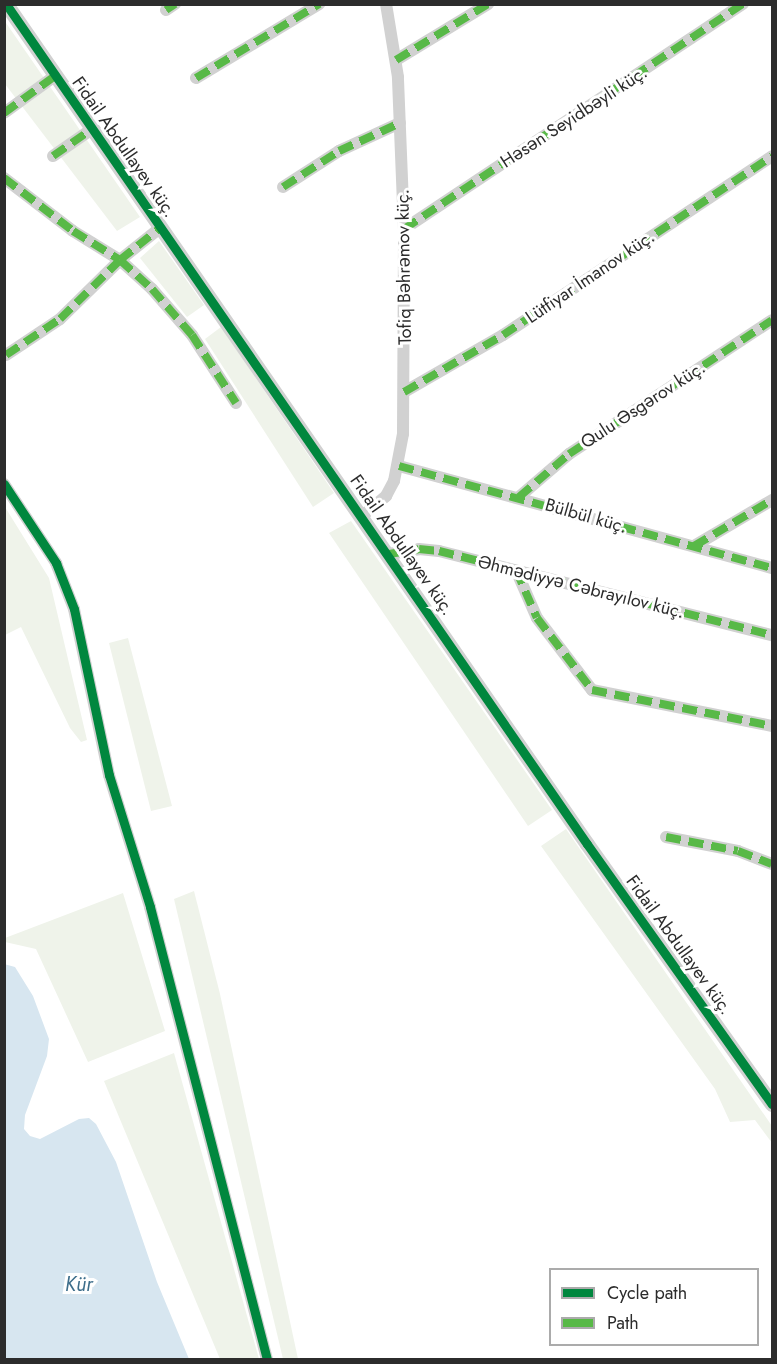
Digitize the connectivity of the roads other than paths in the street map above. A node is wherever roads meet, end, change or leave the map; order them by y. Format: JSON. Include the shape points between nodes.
{"nodes":[{"id":1,"x":6,"y":4,"type":"edge"},
{"id":2,"x":319,"y":4,"type":"edge"},
{"id":3,"x":386,"y":4,"type":"edge"},
{"id":4,"x":488,"y":4,"type":"edge"},
{"id":5,"x":743,"y":4,"type":"edge"},
{"id":6,"x":396,"y":60,"type":"junction"},
{"id":7,"x":56,"y":76,"type":"junction"},
{"id":8,"x":196,"y":78,"type":"dead end"},
{"id":9,"x":4,"y":113,"type":"edge"},
{"id":10,"x":400,"y":123,"type":"junction"},
{"id":11,"x":92,"y":129,"type":"junction"},
{"id":12,"x":53,"y":156,"type":"dead end"},
{"id":13,"x":772,"y":156,"type":"edge"},
{"id":14,"x":4,"y":178,"type":"edge"},
{"id":15,"x":283,"y":187,"type":"dead end"},
{"id":16,"x":160,"y":228,"type":"junction"},
{"id":17,"x":404,"y":229,"type":"junction"},
{"id":18,"x":120,"y":260,"type":"junction"},
{"id":19,"x":772,"y":320,"type":"edge"},
{"id":20,"x":6,"y":355,"type":"dead end"},
{"id":21,"x":404,"y":392,"type":"junction"},
{"id":22,"x":236,"y":403,"type":"dead end"},
{"id":23,"x":399,"y":466,"type":"junction"},
{"id":24,"x":4,"y":484,"type":"edge"},
{"id":25,"x":519,"y":497,"type":"junction"},
{"id":26,"x":772,"y":500,"type":"edge"},
{"id":27,"x":361,"y":517,"type":"junction"},
{"id":28,"x":694,"y":546,"type":"junction"},
{"id":29,"x":388,"y":554,"type":"junction"},
{"id":30,"x":772,"y":568,"type":"edge"},
{"id":31,"x":516,"y":570,"type":"junction"},
{"id":32,"x":772,"y":634,"type":"edge"},
{"id":33,"x":772,"y":726,"type":"edge"},
{"id":34,"x":666,"y":837,"type":"dead end"},
{"id":35,"x":772,"y":864,"type":"edge"},
{"id":36,"x":772,"y":1104,"type":"edge"},
{"id":37,"x":267,"y":1359,"type":"edge"}],
"edges":[{"from":1,"to":7,"type":"street","name":"Fidail Abdullayev küç."},
{"from":2,"to":8,"type":"street"},
{"from":3,"to":6,"type":"street","name":"Tofiq Bəhrəmov küç."},
{"from":4,"to":6,"type":"street"},
{"from":5,"to":17,"type":"street","name":"Həsən Seyidbəyli küç."},
{"from":6,"to":10,"type":"street","name":"Tofiq Bəhrəmov küç."},
{"from":7,"to":9,"type":"street"},
{"from":7,"to":11,"type":"street","name":"Fidail Abdullayev küç."},
{"from":10,"to":15,"type":"street","via":[[339,151]]},
{"from":10,"to":17,"type":"street","name":"Tofiq Bəhrəmov küç."},
{"from":11,"to":12,"type":"street"},
{"from":11,"to":16,"type":"street","name":"Fidail Abdullayev küç."},
{"from":13,"to":21,"type":"street","name":"Lütfiyar İmanov küç.","via":[[503,335]]},
{"from":14,"to":18,"type":"street","via":[[73,231]]},
{"from":16,"to":18,"type":"street"},
{"from":16,"to":27,"type":"street","name":"Fidail Abdullayev küç."},
{"from":17,"to":21,"type":"street","name":"Tofiq Bəhrəmov küç."},
{"from":18,"to":20,"type":"street","via":[[60,319]]},
{"from":18,"to":22,"type":"street","via":[[152,289],[192,335]]},
{"from":19,"to":25,"type":"street","name":"Qulu Əsgərov küç.","via":[[568,454]]},
{"from":21,"to":23,"type":"street","name":"Tofiq Bəhrəmov küç."},
{"from":23,"to":25,"type":"street","name":"Bülbül küç."},
{"from":23,"to":27,"type":"street","name":"Tofiq Bəhrəmov küç.","via":[[386,496]]},
{"from":24,"to":37,"type":"street","via":[[56,563],[74,609],[110,775],[150,907]]},
{"from":25,"to":28,"type":"street","name":"Bülbül küç."},
{"from":26,"to":28,"type":"street"},
{"from":27,"to":29,"type":"street","name":"Fidail Abdullayev küç."},
{"from":28,"to":30,"type":"street","name":"Bülbül küç."},
{"from":29,"to":31,"type":"street","name":"Əhmədiyyə Cəbrayılov küç.","via":[[419,549],[439,551]]},
{"from":29,"to":36,"type":"street","name":"Fidail Abdullayev küç."},
{"from":31,"to":32,"type":"street","name":"Əhmədiyyə Cəbrayılov küç."},
{"from":31,"to":33,"type":"street","via":[[537,618],[592,690]]},
{"from":34,"to":35,"type":"street","via":[[738,851]]}]}
